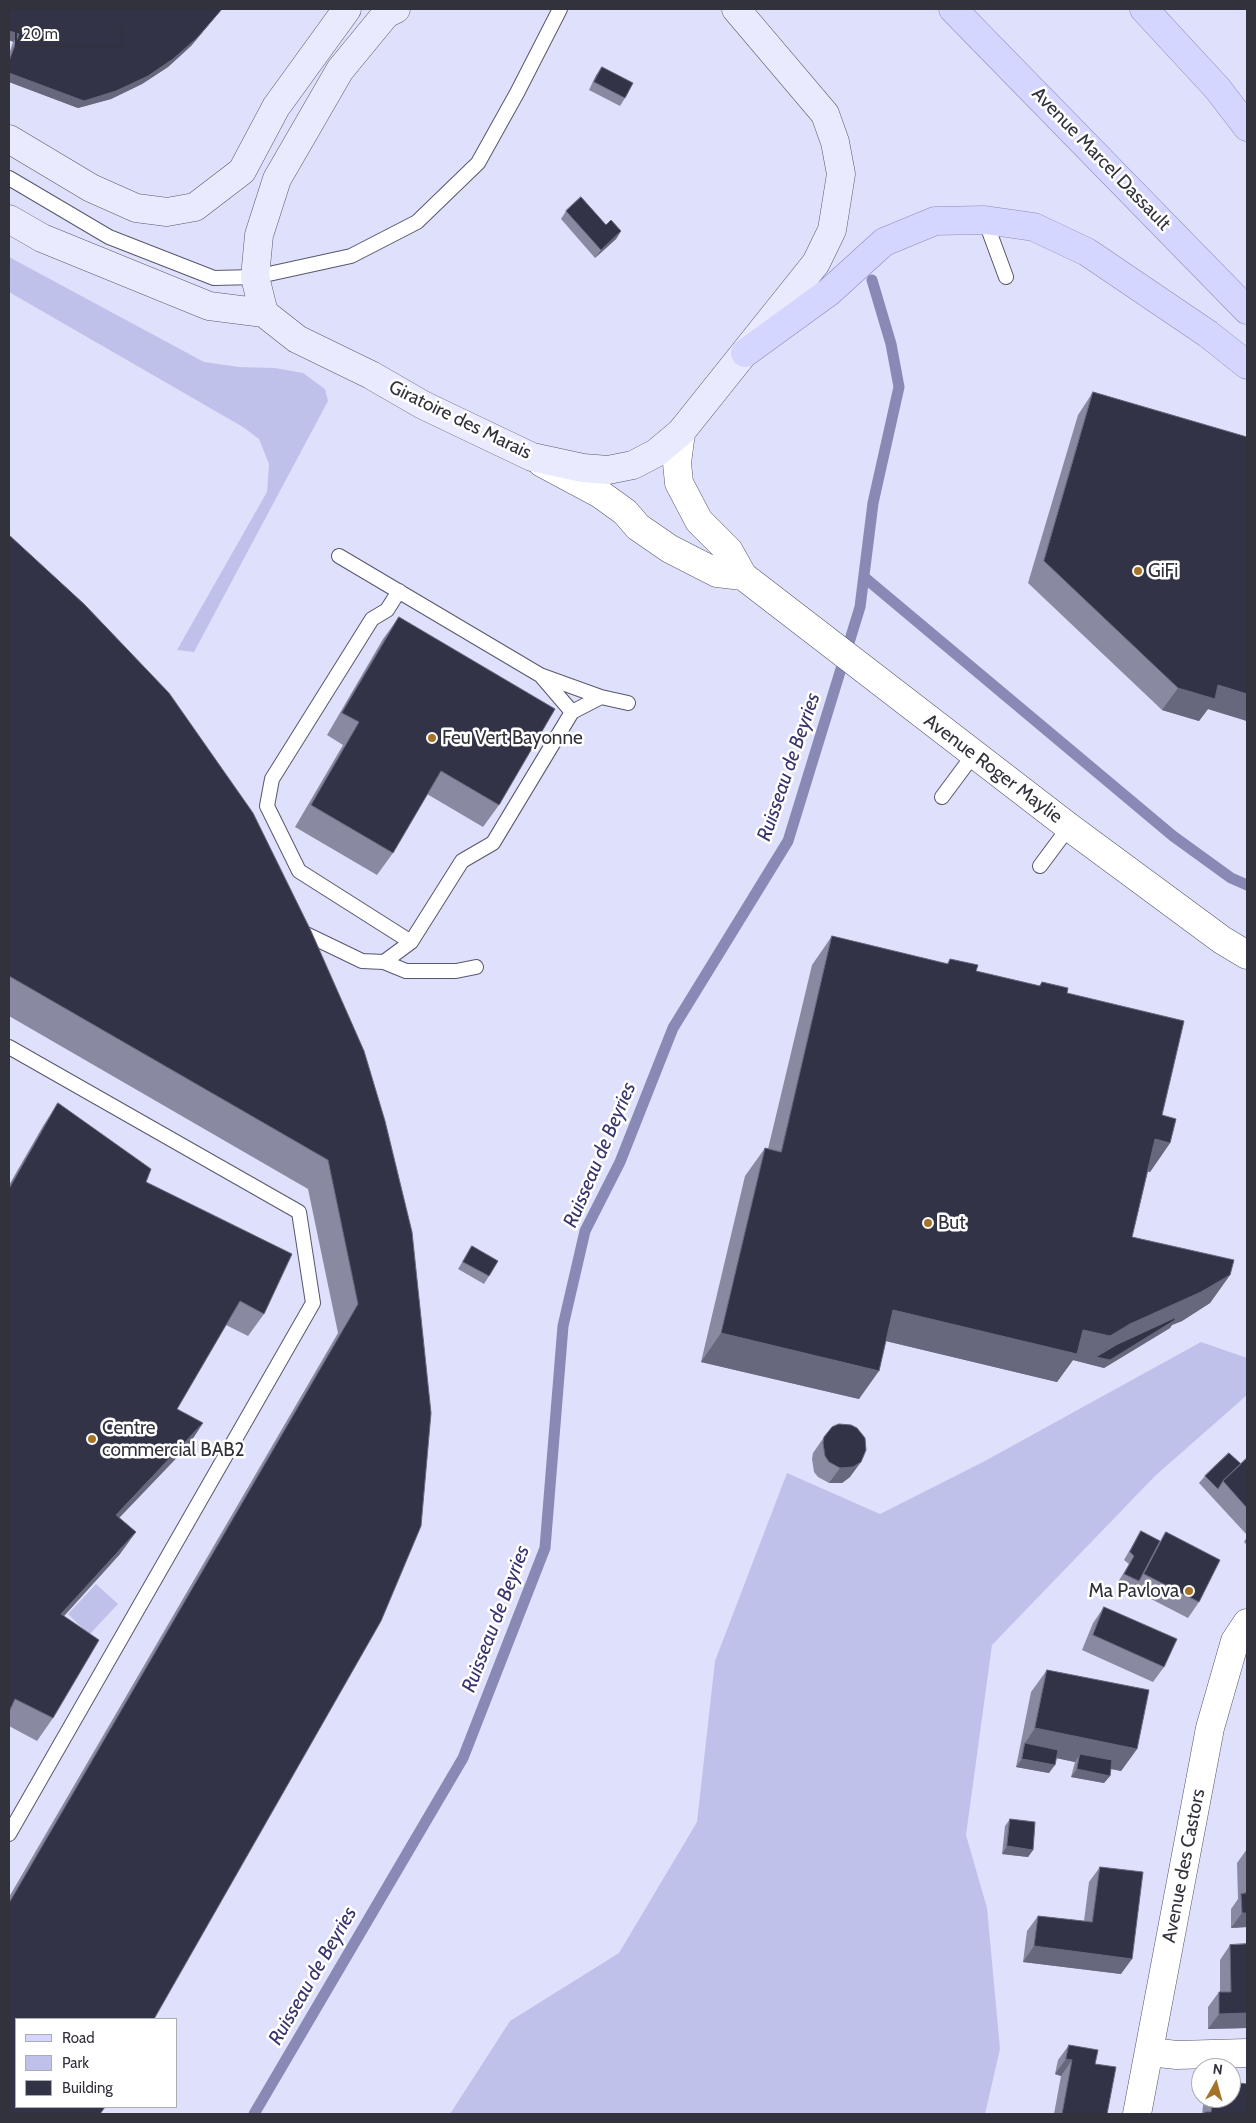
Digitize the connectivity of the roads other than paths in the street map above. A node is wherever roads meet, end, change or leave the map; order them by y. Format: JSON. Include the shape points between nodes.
{"nodes":[{"id":1,"x":347,"y":9,"type":"edge"},
{"id":2,"x":396,"y":9,"type":"edge"},
{"id":3,"x":560,"y":9,"type":"edge"},
{"id":4,"x":736,"y":9,"type":"edge"},
{"id":5,"x":953,"y":9,"type":"edge"},
{"id":6,"x":1144,"y":9,"type":"edge"},
{"id":7,"x":1247,"y":127,"type":"edge"},
{"id":8,"x":9,"y":139,"type":"edge"},
{"id":9,"x":9,"y":178,"type":"edge"},
{"id":10,"x":9,"y":219,"type":"edge"},
{"id":11,"x":985,"y":220,"type":"junction"},
{"id":12,"x":255,"y":277,"type":"junction"},
{"id":13,"x":1006,"y":278,"type":"dead end"},
{"id":14,"x":1247,"y":310,"type":"edge"},
{"id":15,"x":264,"y":313,"type":"junction"},
{"id":16,"x":746,"y":353,"type":"junction"},
{"id":17,"x":1247,"y":365,"type":"edge"},
{"id":18,"x":681,"y":432,"type":"junction"},
{"id":19,"x":532,"y":457,"type":"junction"},
{"id":20,"x":339,"y":556,"type":"dead end"},
{"id":21,"x":743,"y":576,"type":"junction"},
{"id":22,"x":398,"y":591,"type":"junction"},
{"id":23,"x":540,"y":675,"type":"junction"},
{"id":24,"x":601,"y":697,"type":"junction"},
{"id":25,"x":628,"y":704,"type":"dead end"},
{"id":26,"x":572,"y":712,"type":"junction"},
{"id":27,"x":974,"y":754,"type":"junction"},
{"id":28,"x":942,"y":797,"type":"dead end"},
{"id":29,"x":1069,"y":827,"type":"junction"},
{"id":30,"x":1040,"y":866,"type":"dead end"},
{"id":31,"x":306,"y":934,"type":"edge"},
{"id":32,"x":411,"y":942,"type":"junction"},
{"id":33,"x":1247,"y":955,"type":"edge"},
{"id":34,"x":384,"y":962,"type":"junction"},
{"id":35,"x":476,"y":967,"type":"dead end"},
{"id":36,"x":9,"y":1047,"type":"edge"},
{"id":37,"x":1247,"y":1623,"type":"edge"},
{"id":38,"x":9,"y":1834,"type":"edge"},
{"id":39,"x":1149,"y":2052,"type":"junction"},
{"id":40,"x":1247,"y":2053,"type":"edge"},
{"id":41,"x":1137,"y":2114,"type":"edge"}],
"edges":[{"from":1,"to":8,"type":"street","via":[[276,107],[242,171],[195,207],[167,212],[136,208],[91,188]]},
{"from":2,"to":12,"type":"street","via":[[386,14],[340,70],[277,179],[259,236]]},
{"from":3,"to":12,"type":"lane","via":[[478,164],[417,222],[351,256]]},
{"from":4,"to":16,"type":"street","name":"Giratoire des Marais","via":[[825,114],[841,174],[832,230],[816,262]]},
{"from":5,"to":14,"type":"main road","name":"Avenue Marcel Dassault"},
{"from":6,"to":7,"type":"main road","via":[[1217,88]]},
{"from":9,"to":12,"type":"lane","via":[[109,237],[214,278]]},
{"from":10,"to":15,"type":"street","via":[[42,238],[209,306]]},
{"from":11,"to":13,"type":"lane"},
{"from":11,"to":16,"type":"main road","via":[[935,221],[884,242],[828,292]]},
{"from":11,"to":17,"type":"main road","via":[[1034,227],[1087,252],[1208,334]]},
{"from":12,"to":15,"type":"street"},
{"from":15,"to":19,"type":"street","name":"Giratoire des Marais","via":[[297,339],[371,375],[423,406]]},
{"from":16,"to":18,"type":"street","name":"Giratoire des Marais"},
{"from":18,"to":19,"type":"street","name":"Giratoire des Marais","via":[[656,453],[633,466],[608,470],[582,468]]},
{"from":18,"to":21,"type":"street","name":"Avenue Roger Maylie","via":[[679,483],[699,521],[729,551]]},
{"from":19,"to":21,"type":"street","via":[[600,494],[625,512],[638,527],[670,548],[717,573]]},
{"from":20,"to":22,"type":"lane"},
{"from":21,"to":27,"type":"street","name":"Avenue Roger Maylie"},
{"from":22,"to":23,"type":"lane"},
{"from":22,"to":32,"type":"lane","via":[[387,610],[372,619],[272,779],[267,806],[299,871]]},
{"from":23,"to":24,"type":"lane"},
{"from":23,"to":26,"type":"lane"},
{"from":24,"to":25,"type":"lane"},
{"from":24,"to":26,"type":"lane"},
{"from":26,"to":32,"type":"lane","via":[[493,843],[462,860]]},
{"from":27,"to":28,"type":"lane"},
{"from":27,"to":29,"type":"street","name":"Avenue Roger Maylie"},
{"from":29,"to":30,"type":"lane"},
{"from":29,"to":33,"type":"street","name":"Avenue Roger Maylie"},
{"from":31,"to":34,"type":"lane","via":[[362,961]]},
{"from":32,"to":34,"type":"lane"},
{"from":34,"to":35,"type":"lane","via":[[406,971],[456,971]]},
{"from":36,"to":38,"type":"lane","via":[[299,1212],[313,1303]]},
{"from":37,"to":39,"type":"street","name":"Avenue des Castors","via":[[1235,1641],[1210,1728]]},
{"from":39,"to":40,"type":"street","via":[[1177,2055]]},
{"from":39,"to":41,"type":"street","name":"Avenue des Castors"}]}
